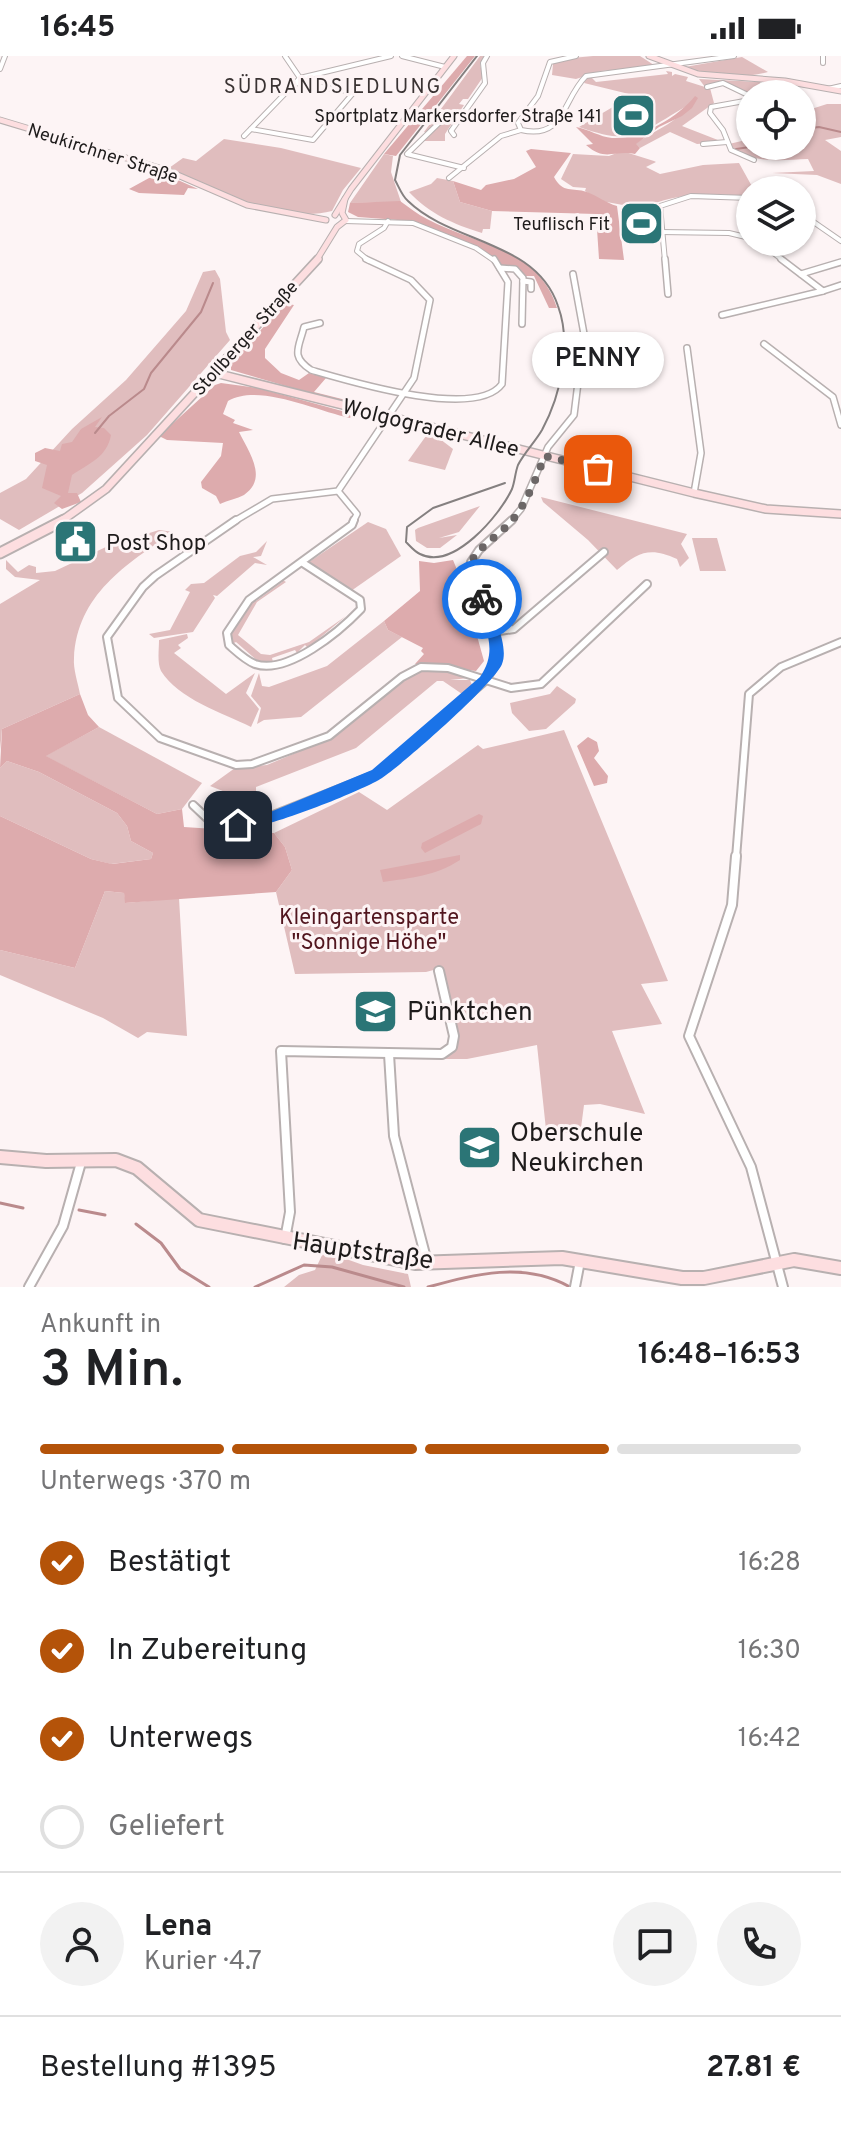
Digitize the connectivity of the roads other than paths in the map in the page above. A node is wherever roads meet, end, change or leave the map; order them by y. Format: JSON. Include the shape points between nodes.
{"nodes":[{"id":1,"x":5,"y":56,"type":"edge"},
{"id":2,"x":285,"y":56,"type":"edge"},
{"id":3,"x":391,"y":56,"type":"edge"},
{"id":4,"x":402,"y":56,"type":"edge"},
{"id":5,"x":454,"y":56,"type":"edge"},
{"id":6,"x":461,"y":56,"type":"edge"},
{"id":7,"x":487,"y":56,"type":"edge"},
{"id":8,"x":576,"y":56,"type":"edge"},
{"id":9,"x":649,"y":56,"type":"edge"},
{"id":10,"x":734,"y":56,"type":"edge"},
{"id":11,"x":823,"y":56,"type":"edge"},
{"id":12,"x":823,"y":63,"type":"dead end"},
{"id":13,"x":446,"y":66,"type":"junction"},
{"id":14,"x":667,"y":67,"type":"junction"},
{"id":15,"x":0,"y":69,"type":"edge"},
{"id":16,"x":300,"y":78,"type":"junction"},
{"id":17,"x":754,"y":80,"type":"edge"},
{"id":18,"x":295,"y":83,"type":"junction"},
{"id":19,"x":707,"y":87,"type":"dead end"},
{"id":20,"x":816,"y":87,"type":"edge"},
{"id":21,"x":841,"y":88,"type":"edge"},
{"id":22,"x":736,"y":90,"type":"edge"},
{"id":23,"x":736,"y":101,"type":"edge"},
{"id":24,"x":464,"y":115,"type":"junction"},
{"id":25,"x":0,"y":120,"type":"edge"},
{"id":26,"x":251,"y":129,"type":"junction"},
{"id":27,"x":521,"y":130,"type":"junction"},
{"id":28,"x":454,"y":135,"type":"dead end"},
{"id":29,"x":244,"y":136,"type":"dead end"},
{"id":30,"x":727,"y":142,"type":"junction"},
{"id":31,"x":703,"y":144,"type":"dead end"},
{"id":32,"x":736,"y":154,"type":"edge"},
{"id":33,"x":464,"y":168,"type":"junction"},
{"id":34,"x":449,"y":178,"type":"dead end"},
{"id":35,"x":736,"y":197,"type":"edge"},
{"id":36,"x":336,"y":219,"type":"junction"},
{"id":37,"x":388,"y":221,"type":"junction"},
{"id":38,"x":816,"y":224,"type":"edge"},
{"id":39,"x":660,"y":232,"type":"junction"},
{"id":40,"x":736,"y":235,"type":"edge"},
{"id":41,"x":841,"y":241,"type":"edge"},
{"id":42,"x":777,"y":256,"type":"edge"},
{"id":43,"x":841,"y":262,"type":"edge"},
{"id":44,"x":500,"y":268,"type":"junction"},
{"id":45,"x":573,"y":274,"type":"dead end"},
{"id":46,"x":801,"y":274,"type":"junction"},
{"id":47,"x":523,"y":281,"type":"junction"},
{"id":48,"x":841,"y":285,"type":"edge"},
{"id":49,"x":531,"y":289,"type":"dead end"},
{"id":50,"x":823,"y":291,"type":"junction"},
{"id":51,"x":668,"y":294,"type":"dead end"},
{"id":52,"x":722,"y":315,"type":"dead end"},
{"id":53,"x":320,"y":323,"type":"dead end"},
{"id":54,"x":522,"y":324,"type":"dead end"},
{"id":55,"x":764,"y":344,"type":"dead end"},
{"id":56,"x":687,"y":348,"type":"dead end"},
{"id":57,"x":215,"y":373,"type":"junction"},
{"id":58,"x":404,"y":393,"type":"junction"},
{"id":59,"x":387,"y":417,"type":"junction"},
{"id":60,"x":841,"y":425,"type":"edge"},
{"id":61,"x":545,"y":456,"type":"junction"},
{"id":62,"x":338,"y":491,"type":"junction"},
{"id":63,"x":694,"y":493,"type":"junction"},
{"id":64,"x":841,"y":514,"type":"edge"},
{"id":65,"x":604,"y":552,"type":"dead end"},
{"id":66,"x":0,"y":553,"type":"edge"},
{"id":67,"x":303,"y":563,"type":"junction"},
{"id":68,"x":647,"y":584,"type":"dead end"},
{"id":69,"x":493,"y":632,"type":"junction"},
{"id":70,"x":841,"y":642,"type":"edge"},
{"id":71,"x":485,"y":681,"type":"junction"},
{"id":72,"x":193,"y":805,"type":"dead end"},
{"id":73,"x":439,"y":971,"type":"dead end"},
{"id":74,"x":389,"y":1054,"type":"junction"},
{"id":75,"x":0,"y":1157,"type":"edge"},
{"id":76,"x":82,"y":1159,"type":"junction"},
{"id":77,"x":285,"y":1239,"type":"junction"},
{"id":78,"x":580,"y":1261,"type":"junction"},
{"id":79,"x":778,"y":1262,"type":"junction"},
{"id":80,"x":427,"y":1263,"type":"junction"},
{"id":81,"x":841,"y":1268,"type":"edge"},
{"id":82,"x":576,"y":1286,"type":"edge"},
{"id":83,"x":29,"y":1287,"type":"edge"},
{"id":84,"x":783,"y":1287,"type":"edge"}],
"edges":[{"from":1,"to":15,"type":"street"},
{"from":2,"to":16,"type":"street"},
{"from":3,"to":16,"type":"street"},
{"from":4,"to":13,"type":"street"},
{"from":5,"to":13,"type":"main road","name":"Stollberger Straße"},
{"from":6,"to":13,"type":"main road","name":"Stollberger Straße"},
{"from":7,"to":24,"type":"street","via":[[485,83]]},
{"from":8,"to":27,"type":"street","via":[[550,62],[538,96],[518,123]]},
{"from":9,"to":14,"type":"main road"},
{"from":10,"to":14,"type":"street"},
{"from":11,"to":12,"type":"street"},
{"from":13,"to":36,"type":"main road","name":"Stollberger Straße","via":[[345,199]]},
{"from":14,"to":17,"type":"main road"},
{"from":14,"to":27,"type":"street","via":[[586,76],[548,130]]},
{"from":16,"to":18,"type":"street"},
{"from":18,"to":26,"type":"street"},
{"from":18,"to":26,"type":"street","via":[[354,92],[313,140]]},
{"from":19,"to":22,"type":"street","via":[[723,83]]},
{"from":20,"to":21,"type":"main road"},
{"from":23,"to":30,"type":"street","via":[[711,107]]},
{"from":24,"to":28,"type":"street","via":[[451,131]]},
{"from":24,"to":33,"type":"street","via":[[443,119],[407,154]]},
{"from":25,"to":36,"type":"main road","name":"Neukirchner Straße","via":[[166,170],[225,198],[296,216]]},
{"from":26,"to":29,"type":"street"},
{"from":27,"to":33,"type":"street","via":[[501,136]]},
{"from":30,"to":31,"type":"street"},
{"from":30,"to":32,"type":"street"},
{"from":33,"to":34,"type":"street"},
{"from":35,"to":39,"type":"street","via":[[669,200],[660,206]]},
{"from":36,"to":37,"type":"street"},
{"from":36,"to":57,"type":"main road","name":"Stollberger Straße","via":[[318,259]]},
{"from":37,"to":44,"type":"street","via":[[413,223],[463,242]]},
{"from":37,"to":58,"type":"street","via":[[359,244],[359,255],[413,279],[430,300],[414,378]]},
{"from":38,"to":41,"type":"street"},
{"from":39,"to":40,"type":"street"},
{"from":39,"to":51,"type":"street"},
{"from":42,"to":46,"type":"street"},
{"from":43,"to":46,"type":"street"},
{"from":44,"to":47,"type":"street","via":[[519,271]]},
{"from":44,"to":58,"type":"street","via":[[508,282],[502,384],[494,394],[473,399]]},
{"from":45,"to":61,"type":"street","via":[[584,334],[581,374],[574,415]]},
{"from":46,"to":50,"type":"street"},
{"from":47,"to":49,"type":"street","via":[[531,282]]},
{"from":47,"to":54,"type":"street"},
{"from":48,"to":50,"type":"street"},
{"from":50,"to":52,"type":"street"},
{"from":53,"to":58,"type":"street","via":[[304,327],[297,356],[301,365]]},
{"from":55,"to":60,"type":"street","via":[[833,397]]},
{"from":56,"to":63,"type":"street","via":[[701,453]]},
{"from":57,"to":59,"type":"main road","name":"Wolgograder Allee"},
{"from":57,"to":66,"type":"main road","name":"Stollberger Straße","via":[[92,502]]},
{"from":58,"to":59,"type":"street"},
{"from":59,"to":61,"type":"main road","name":"Wolgograder Allee"},
{"from":59,"to":62,"type":"street"},
{"from":61,"to":63,"type":"main road","name":"Wolgograder Allee"},
{"from":61,"to":69,"type":"street","via":[[521,509],[471,562]]},
{"from":62,"to":67,"type":"street","via":[[357,514],[356,520]]},
{"from":62,"to":71,"type":"street","via":[[263,502],[143,587],[107,637],[118,698],[160,738],[236,765],[329,736],[421,667],[448,668]]},
{"from":63,"to":64,"type":"main road","name":"Wolgograder Allee","via":[[766,509]]},
{"from":65,"to":69,"type":"street","via":[[514,629]]},
{"from":67,"to":67,"type":"street","via":[[249,600],[227,633],[229,645],[251,662],[273,665],[312,649],[361,609],[360,600]]},
{"from":68,"to":71,"type":"street","via":[[541,684],[521,689]]},
{"from":69,"to":71,"type":"street","via":[[497,662]]},
{"from":70,"to":79,"type":"street","via":[[781,667],[749,694],[732,905],[689,1036],[751,1167]]},
{"from":71,"to":72,"type":"street","via":[[364,781],[238,825],[211,822]]},
{"from":73,"to":74,"type":"street","via":[[452,1047],[442,1054]]},
{"from":74,"to":77,"type":"street","via":[[281,1051],[290,1212]]},
{"from":74,"to":80,"type":"street","via":[[394,1136]]},
{"from":75,"to":76,"type":"main road","name":"Hauptstraße"},
{"from":76,"to":77,"type":"main road","name":"Hauptstraße","via":[[116,1160],[137,1168],[199,1220]]},
{"from":76,"to":83,"type":"street","via":[[69,1214],[48,1261]]},
{"from":77,"to":80,"type":"main road","name":"Hauptstraße"},
{"from":78,"to":79,"type":"main road","name":"Hauptstraße","via":[[682,1278]]},
{"from":78,"to":80,"type":"main road","name":"Hauptstraße","via":[[542,1257]]},
{"from":78,"to":82,"type":"street"},
{"from":79,"to":81,"type":"main road","name":"Hauptstraße"},
{"from":79,"to":84,"type":"street"}]}
